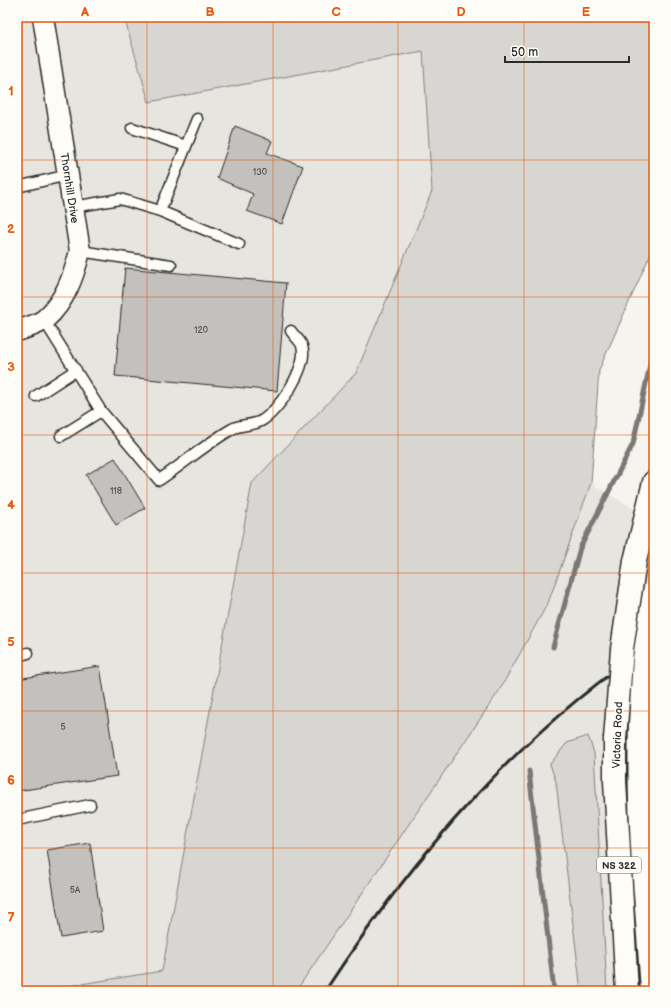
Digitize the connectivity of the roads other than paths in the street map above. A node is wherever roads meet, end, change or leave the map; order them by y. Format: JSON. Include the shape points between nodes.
{"nodes":[{"id":1,"x":43,"y":17,"type":"edge"},
{"id":2,"x":197,"y":119,"type":"dead end"},
{"id":3,"x":132,"y":128,"type":"dead end"},
{"id":4,"x":186,"y":146,"type":"junction"},
{"id":5,"x":68,"y":175,"type":"junction"},
{"id":6,"x":17,"y":187,"type":"edge"},
{"id":7,"x":73,"y":207,"type":"junction"},
{"id":8,"x":160,"y":210,"type":"junction"},
{"id":9,"x":238,"y":244,"type":"dead end"},
{"id":10,"x":80,"y":251,"type":"junction"},
{"id":11,"x":171,"y":265,"type":"dead end"},
{"id":12,"x":44,"y":320,"type":"junction"},
{"id":13,"x":17,"y":331,"type":"edge"},
{"id":14,"x":291,"y":332,"type":"dead end"},
{"id":15,"x":76,"y":370,"type":"junction"},
{"id":16,"x":36,"y":396,"type":"dead end"},
{"id":17,"x":100,"y":411,"type":"junction"},
{"id":18,"x":61,"y":436,"type":"dead end"},
{"id":19,"x":654,"y":482,"type":"edge"},
{"id":20,"x":654,"y":593,"type":"edge"},
{"id":21,"x":28,"y":653,"type":"dead end"},
{"id":22,"x":17,"y":656,"type":"edge"},
{"id":23,"x":90,"y":805,"type":"dead end"},
{"id":24,"x":17,"y":820,"type":"edge"},
{"id":25,"x":627,"y":991,"type":"edge"},
{"id":26,"x":652,"y":991,"type":"edge"}],
"edges":[{"from":1,"to":5,"type":"street","name":"Thornhill Drive"},
{"from":2,"to":4,"type":"lane"},
{"from":3,"to":4,"type":"lane"},
{"from":4,"to":8,"type":"lane"},
{"from":5,"to":6,"type":"lane"},
{"from":5,"to":7,"type":"street","name":"Thornhill Drive"},
{"from":7,"to":8,"type":"lane","via":[[120,199]]},
{"from":7,"to":10,"type":"street","name":"Thornhill Drive"},
{"from":8,"to":9,"type":"lane"},
{"from":10,"to":11,"type":"lane"},
{"from":10,"to":12,"type":"street","name":"Thornhill Drive","via":[[74,276],[57,305]]},
{"from":12,"to":13,"type":"street","name":"Thornhill Drive"},
{"from":12,"to":15,"type":"lane"},
{"from":14,"to":17,"type":"lane","via":[[302,346],[300,372],[277,406],[261,421],[233,428],[159,480]]},
{"from":15,"to":16,"type":"lane"},
{"from":15,"to":17,"type":"lane"},
{"from":17,"to":18,"type":"lane"},
{"from":19,"to":25,"type":"main road","name":"Victoria Road","number":"NS 322","bridge":true,"via":[[635,561],[622,650],[616,739],[616,796]]},
{"from":20,"to":26,"type":"main road","name":"Victoria Road","number":"NS 322","bridge":true,"via":[[644,659],[638,775]]},
{"from":21,"to":22,"type":"lane"},
{"from":23,"to":24,"type":"lane"}]}
